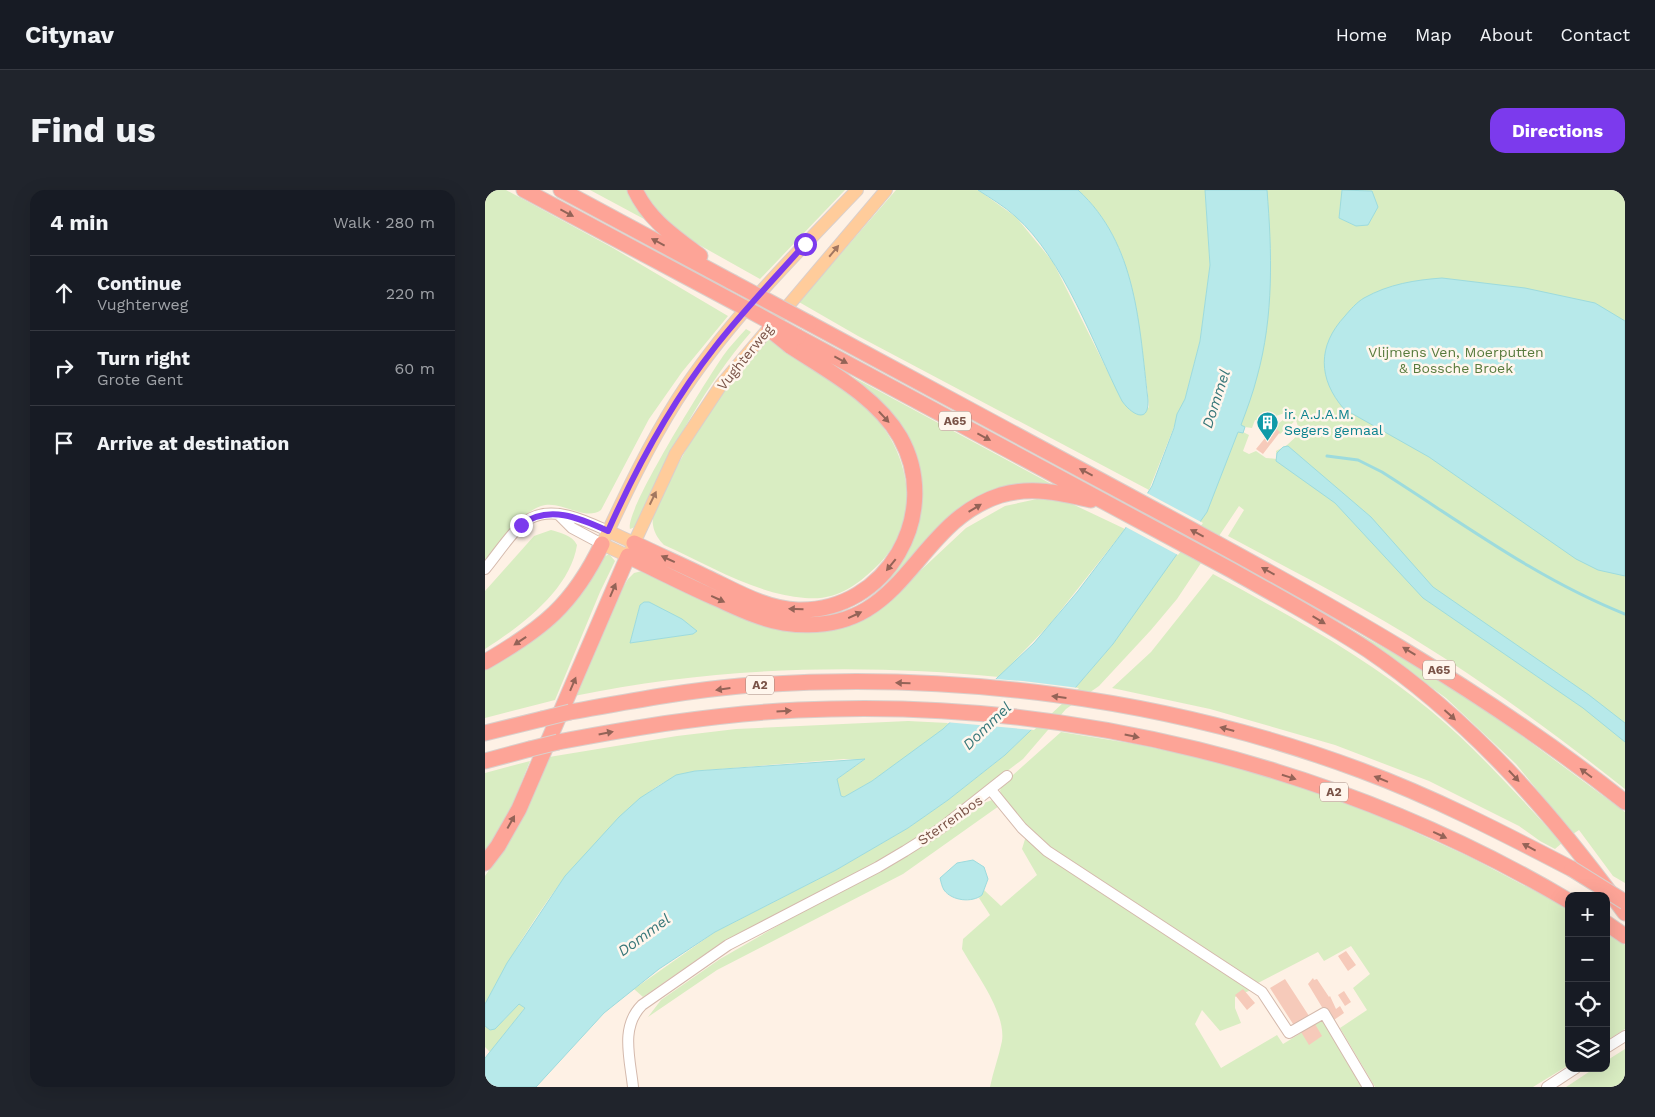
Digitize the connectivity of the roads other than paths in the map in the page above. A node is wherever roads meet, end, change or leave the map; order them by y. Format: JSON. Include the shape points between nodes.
{"nodes":[{"id":1,"x":524,"y":190,"type":"edge"},
{"id":2,"x":561,"y":190,"type":"edge"},
{"id":3,"x":635,"y":190,"type":"edge"},
{"id":4,"x":857,"y":190,"type":"edge"},
{"id":5,"x":886,"y":190,"type":"edge"},
{"id":6,"x":732,"y":282,"type":"junction"},
{"id":7,"x":794,"y":341,"type":"junction"},
{"id":8,"x":1112,"y":506,"type":"junction"},
{"id":9,"x":559,"y":515,"type":"junction"},
{"id":10,"x":605,"y":538,"type":"junction"},
{"id":11,"x":631,"y":550,"type":"junction"},
{"id":12,"x":485,"y":569,"type":"edge"},
{"id":13,"x":485,"y":662,"type":"edge"},
{"id":14,"x":485,"y":733,"type":"edge"},
{"id":15,"x":485,"y":761,"type":"edge"},
{"id":16,"x":1007,"y":776,"type":"dead end"},
{"id":17,"x":991,"y":790,"type":"junction"},
{"id":18,"x":1625,"y":802,"type":"edge"},
{"id":19,"x":485,"y":863,"type":"edge"},
{"id":20,"x":1565,"y":899,"type":"edge"},
{"id":21,"x":1625,"y":902,"type":"edge"},
{"id":22,"x":1625,"y":914,"type":"edge"},
{"id":23,"x":1610,"y":926,"type":"edge"},
{"id":24,"x":1625,"y":936,"type":"edge"},
{"id":25,"x":1625,"y":1036,"type":"edge"},
{"id":26,"x":1610,"y":1045,"type":"edge"},
{"id":27,"x":1570,"y":1072,"type":"edge"},
{"id":28,"x":633,"y":1087,"type":"edge"},
{"id":29,"x":1368,"y":1087,"type":"edge"},
{"id":30,"x":1547,"y":1087,"type":"edge"}],
"edges":[{"from":1,"to":7,"type":"highway","number":"A65","one_way":true,"bridge":true,"via":[[745,308]]},
{"from":6,"to":2,"type":"highway","number":"A65","one_way":true},
{"from":3,"to":6,"type":"highway","number":"A65","via":[[658,224]]},
{"from":4,"to":10,"type":"main road","name":"Vughterweg","via":[[735,323],[704,362],[649,446]]},
{"from":11,"to":5,"type":"main road","name":"Vughterweg","one_way":true,"via":[[676,454],[721,385]]},
{"from":18,"to":6,"type":"highway","number":"A65","one_way":true,"bridge":true,"via":[[1533,733],[1414,654],[1121,491]]},
{"from":7,"to":8,"type":"highway","number":"A65","one_way":true},
{"from":7,"to":11,"type":"highway","number":"A65","one_way":true,"via":[[855,389],[889,421],[907,451],[915,481],[915,514],[904,546],[893,564],[865,589],[844,601],[825,607],[792,609],[758,602]]},
{"from":11,"to":8,"type":"highway","number":"A65","one_way":true,"via":[[753,615],[785,623],[832,623],[879,602],[937,539],[987,500],[1016,492],[1042,491]]},
{"from":8,"to":22,"type":"highway","number":"A65","one_way":true,"via":[[1363,647],[1444,710],[1480,741],[1532,795]]},
{"from":9,"to":10,"type":"street","via":[[572,528]]},
{"from":9,"to":10,"type":"street","via":[[579,518]]},
{"from":9,"to":12,"type":"street","via":[[540,514],[530,518]]},
{"from":10,"to":11,"type":"main road"},
{"from":10,"to":13,"type":"highway","one_way":true,"via":[[578,588],[552,617]]},
{"from":19,"to":11,"type":"highway","one_way":true,"via":[[519,809]]},
{"from":21,"to":14,"type":"highway","number":"A2","one_way":true,"bridge":true,"via":[[1491,827],[1359,770],[1191,719],[1107,704],[952,685],[880,682],[739,686],[570,712]]},
{"from":15,"to":20,"type":"highway","number":"A2","one_way":true,"bridge":true,"via":[[558,742],[653,724],[741,714],[828,709],[927,709],[1084,726],[1242,762],[1352,798],[1482,854]]},
{"from":16,"to":17,"type":"street"},
{"from":17,"to":28,"type":"street","name":"Sterrenbos","via":[[940,829],[898,855],[729,945],[642,1005],[629,1024]]},
{"from":17,"to":29,"type":"street","name":"Sterrenbos","via":[[1022,828],[1047,851],[1262,992],[1289,1033],[1324,1013]]},
{"from":23,"to":24,"type":"highway"},
{"from":25,"to":26,"type":"street"},
{"from":27,"to":30,"type":"street"}]}
